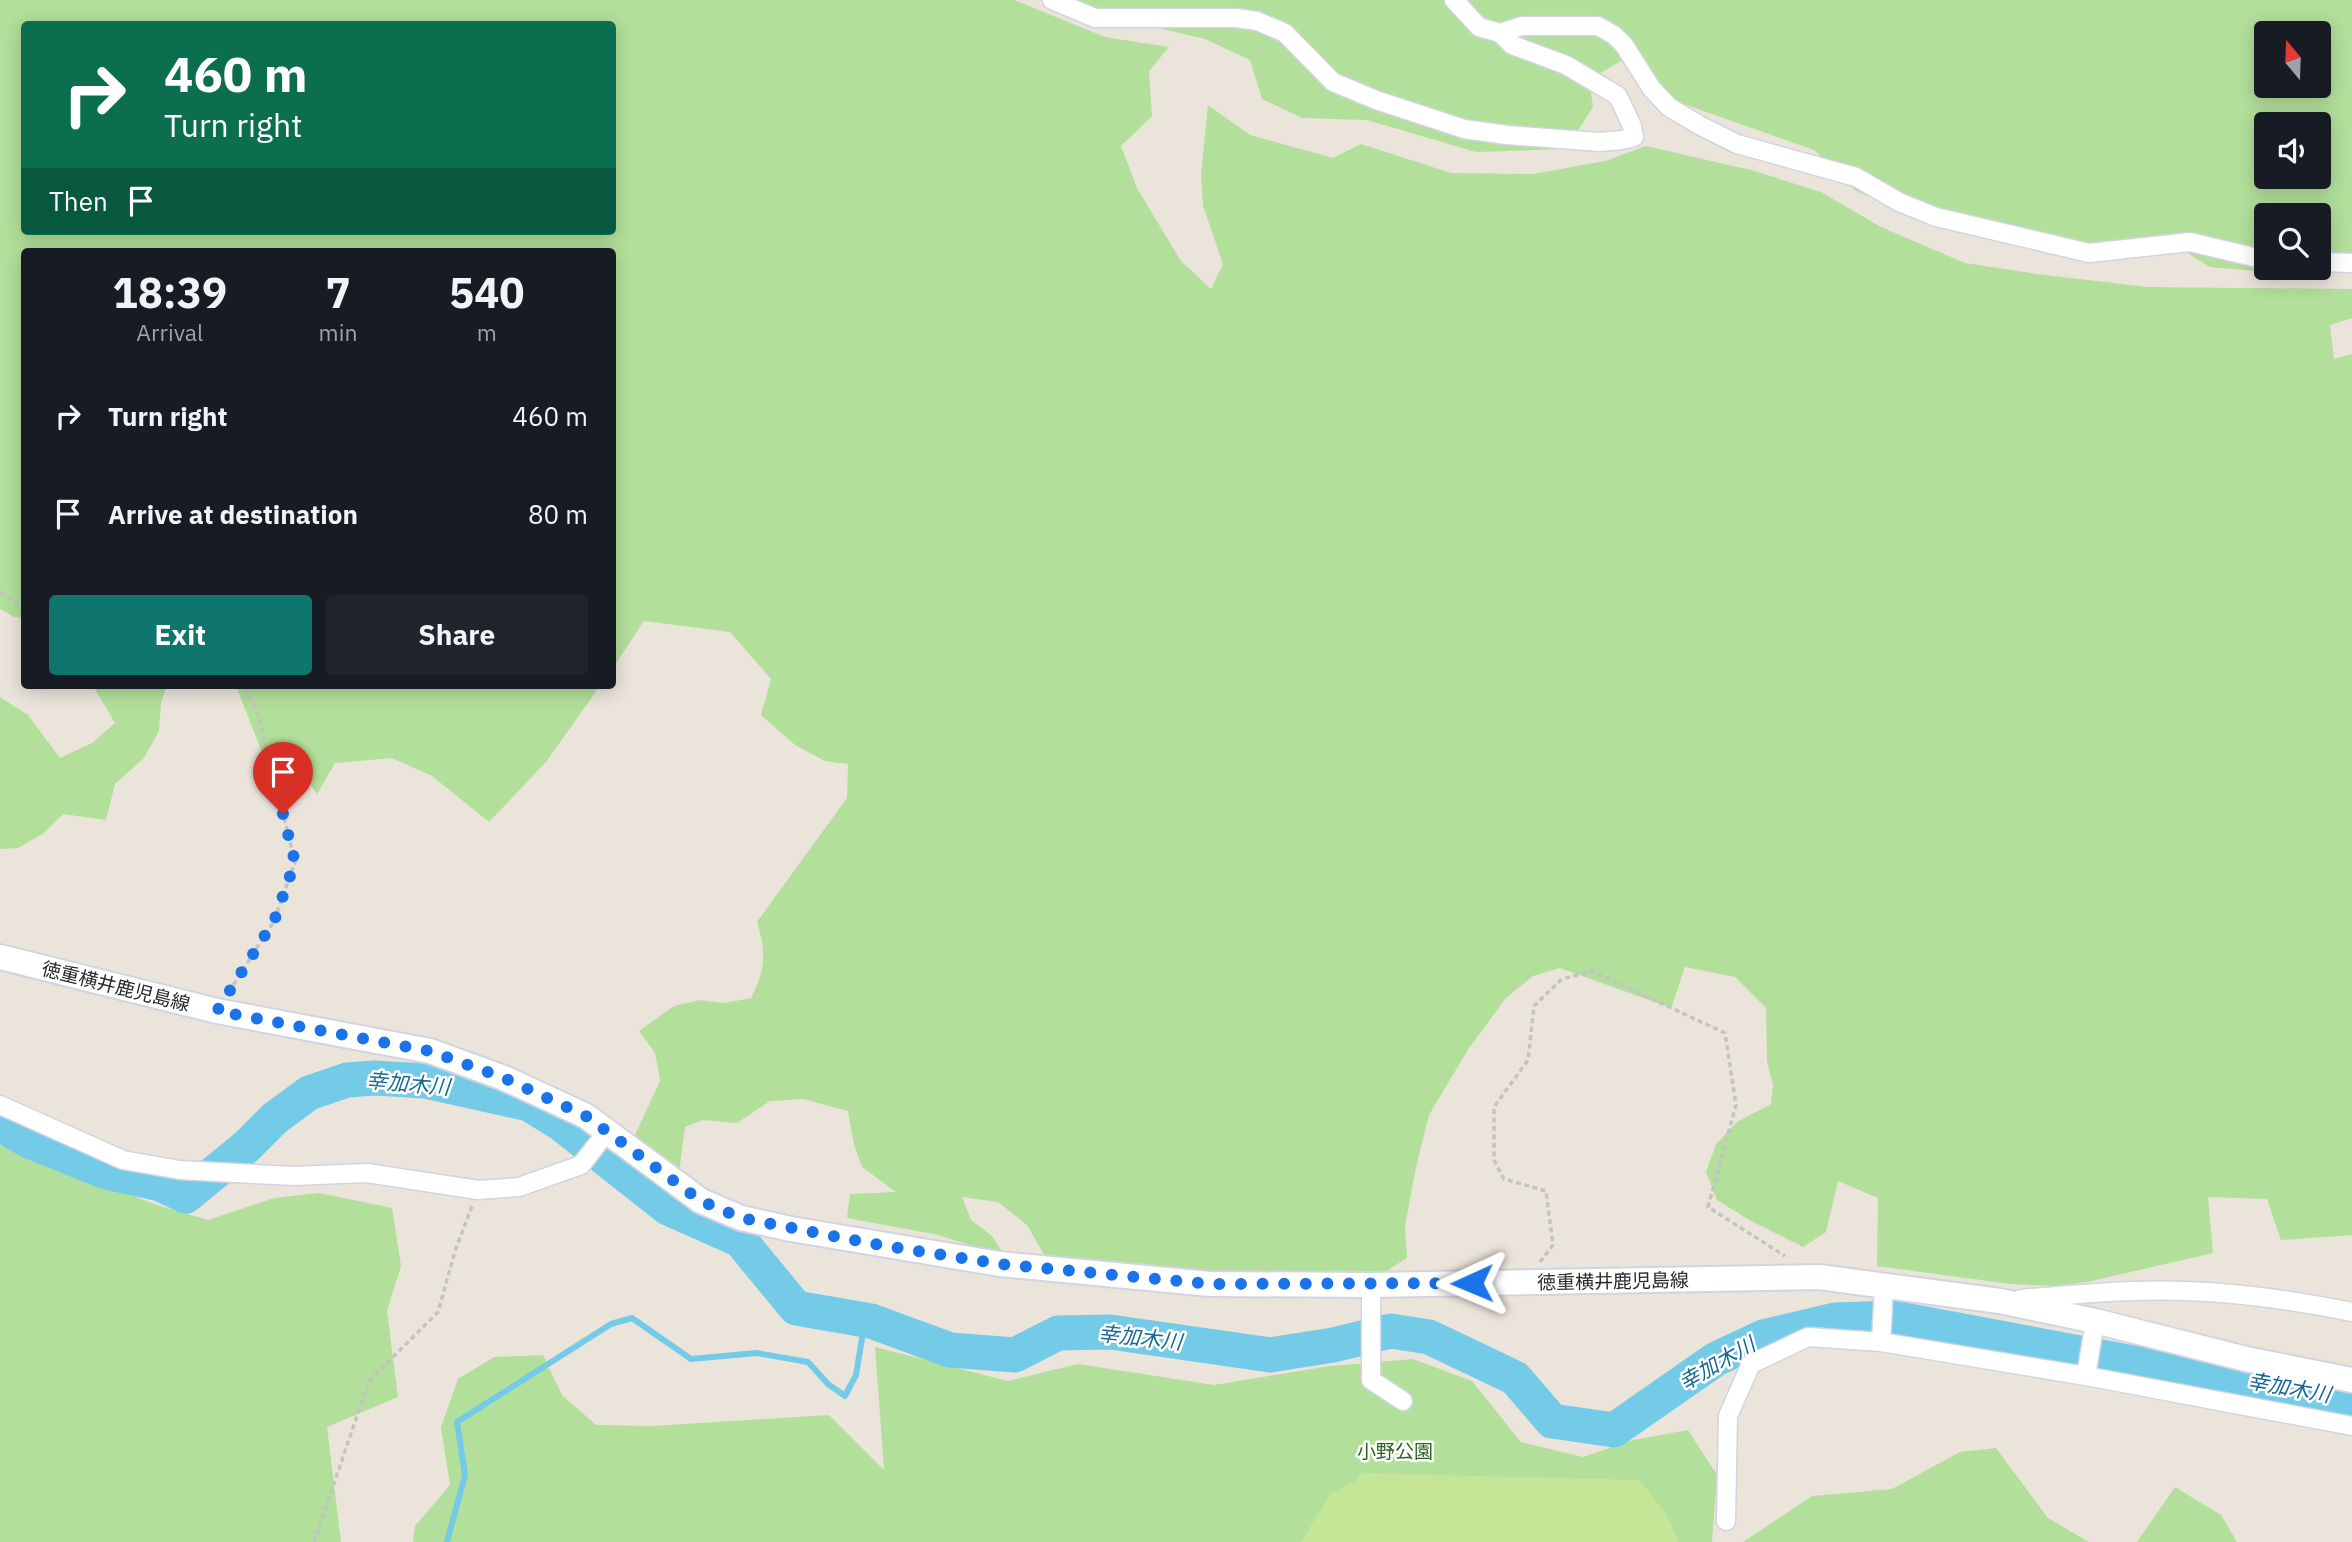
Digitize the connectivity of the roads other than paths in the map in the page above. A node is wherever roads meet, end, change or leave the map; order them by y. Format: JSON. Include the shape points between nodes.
{"nodes":[{"id":1,"x":1052,"y":0,"type":"edge"},
{"id":2,"x":1454,"y":0,"type":"edge"},
{"id":3,"x":1500,"y":33,"type":"junction"},
{"id":4,"x":2254,"y":257,"type":"edge"},
{"id":5,"x":2331,"y":262,"type":"edge"},
{"id":6,"x":2352,"y":263,"type":"edge"},
{"id":7,"x":0,"y":957,"type":"edge"},
{"id":8,"x":0,"y":1105,"type":"edge"},
{"id":9,"x":602,"y":1138,"type":"junction"},
{"id":10,"x":1371,"y":1285,"type":"junction"},
{"id":11,"x":1884,"y":1287,"type":"junction"},
{"id":12,"x":2000,"y":1301,"type":"junction"},
{"id":13,"x":2352,"y":1312,"type":"edge"},
{"id":14,"x":2095,"y":1321,"type":"junction"},
{"id":15,"x":1881,"y":1342,"type":"junction"},
{"id":16,"x":2086,"y":1376,"type":"junction"},
{"id":17,"x":2352,"y":1380,"type":"edge"},
{"id":18,"x":1403,"y":1401,"type":"dead end"},
{"id":19,"x":2352,"y":1426,"type":"edge"},
{"id":20,"x":1726,"y":1521,"type":"dead end"}],
"edges":[{"from":1,"to":3,"type":"street","via":[[1095,18],[1258,21],[1286,33],[1333,82],[1464,129],[1600,142],[1634,137],[1618,96],[1566,65],[1512,45]]},
{"from":2,"to":3,"type":"street","via":[[1479,27]]},
{"from":3,"to":4,"type":"street","via":[[1522,26],[1598,26],[1624,45],[1669,107],[1699,125],[1737,144],[1856,177],[1936,217],[2089,253],[2190,242]]},
{"from":5,"to":6,"type":"street"},
{"from":7,"to":9,"type":"main road","name":"徳重横井鹿児島線","via":[[217,1011],[430,1051],[516,1083],[586,1116]]},
{"from":8,"to":9,"type":"street","via":[[124,1160],[180,1170],[293,1176],[367,1173],[478,1190],[519,1187],[581,1165]]},
{"from":9,"to":10,"type":"main road","name":"徳重横井鹿児島線","via":[[701,1201],[741,1218],[790,1229],[1000,1264],[1111,1275],[1210,1284]]},
{"from":10,"to":11,"type":"main road","name":"徳重横井鹿児島線","via":[[1819,1277]]},
{"from":10,"to":18,"type":"street","via":[[1371,1380]]},
{"from":11,"to":12,"type":"main road","name":"徳重横井鹿児島線"},
{"from":11,"to":15,"type":"street"},
{"from":12,"to":13,"type":"street","via":[[2099,1292],[2187,1291]]},
{"from":12,"to":14,"type":"main road","name":"徳重横井鹿児島線"},
{"from":14,"to":16,"type":"street"},
{"from":14,"to":17,"type":"main road","name":"徳重横井鹿児島線"},
{"from":15,"to":16,"type":"street"},
{"from":15,"to":20,"type":"street","via":[[1808,1337],[1751,1364],[1728,1416]]},
{"from":16,"to":19,"type":"street"}]}
